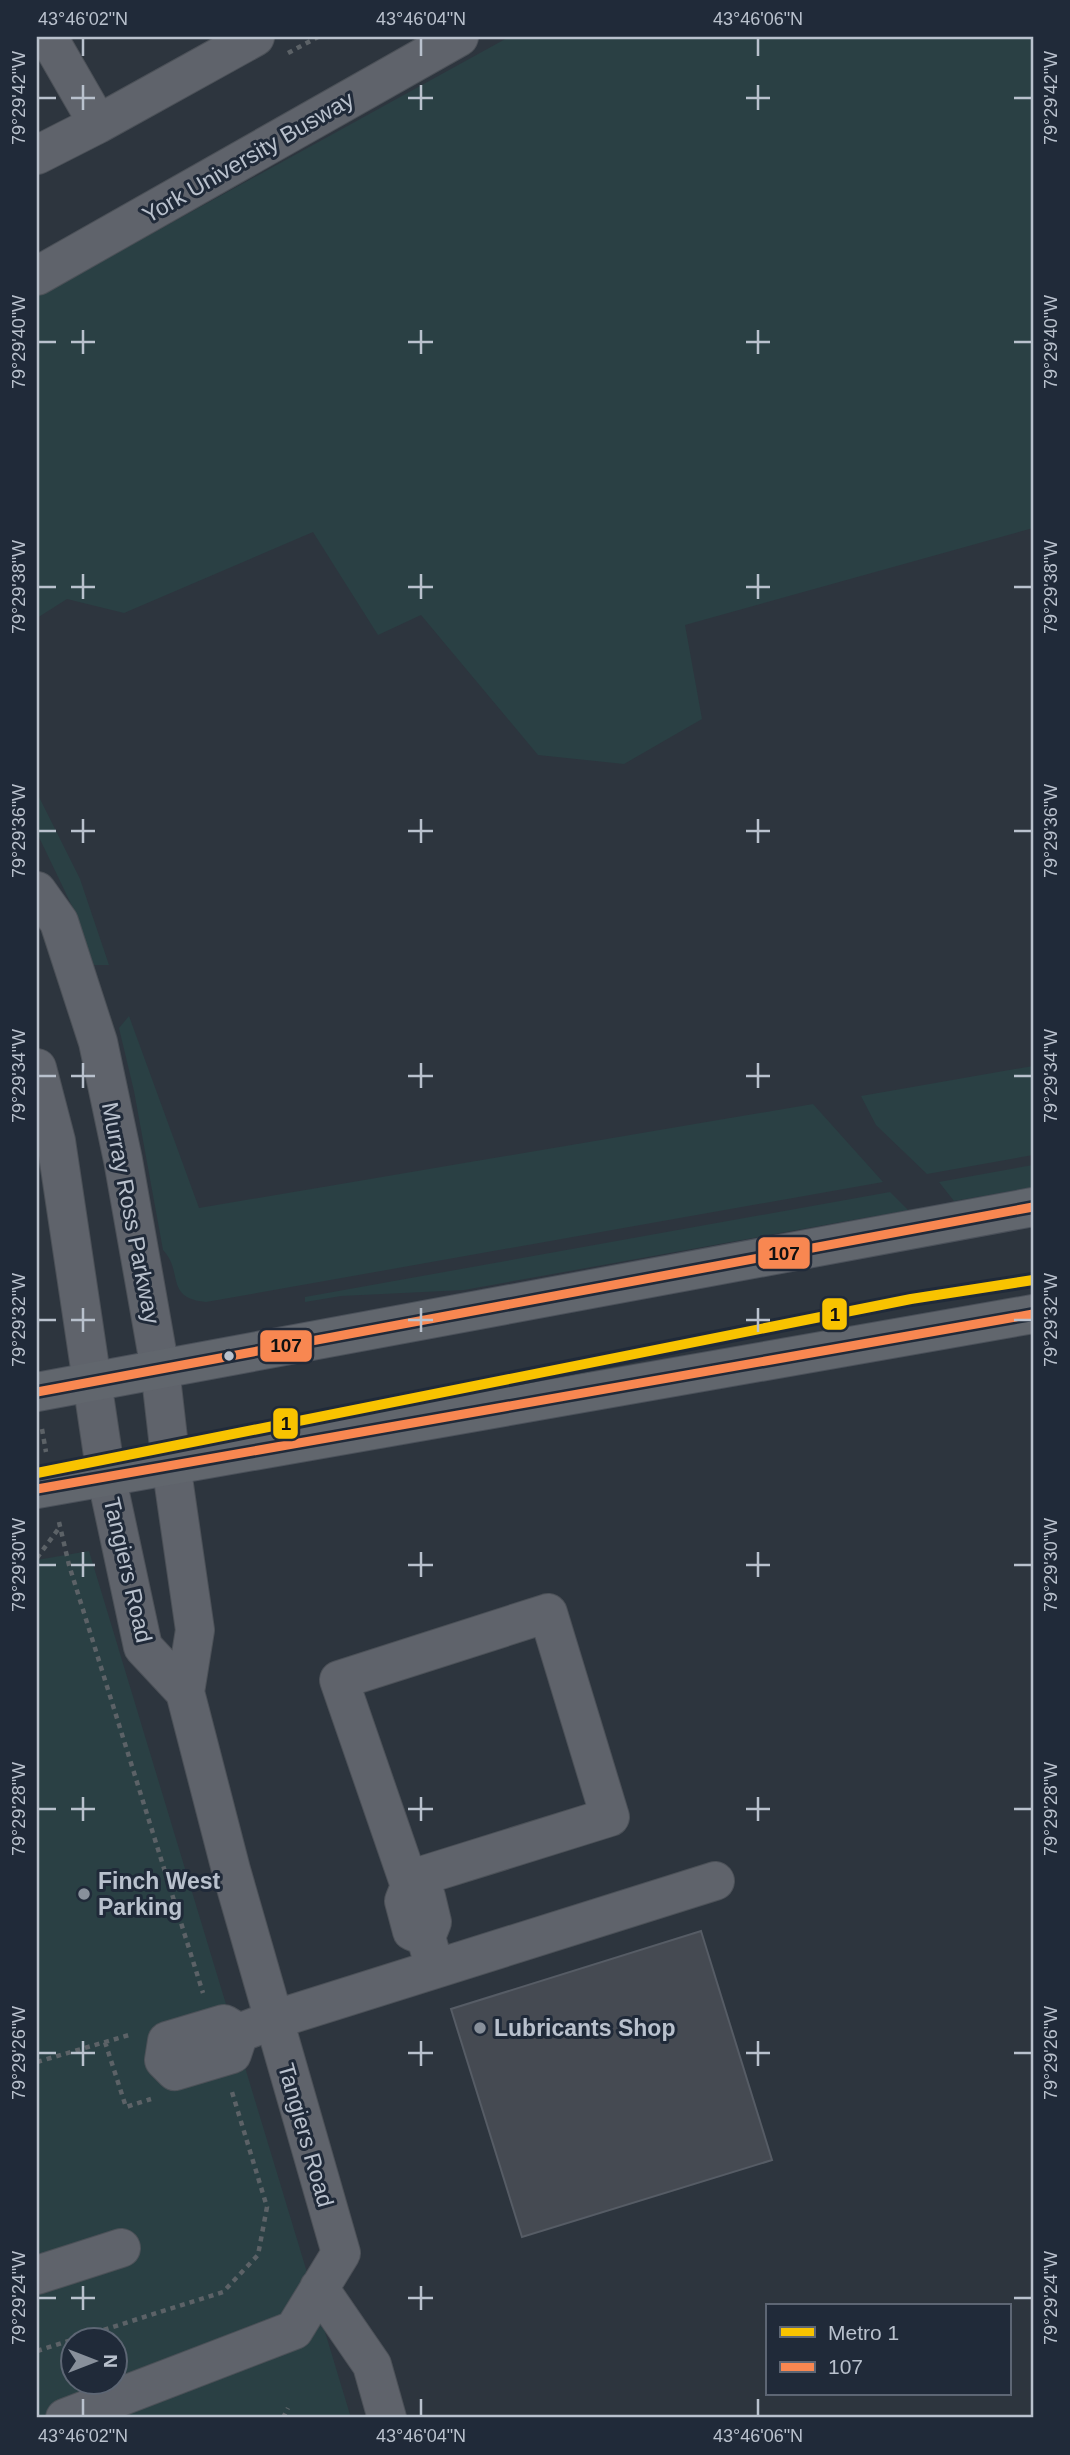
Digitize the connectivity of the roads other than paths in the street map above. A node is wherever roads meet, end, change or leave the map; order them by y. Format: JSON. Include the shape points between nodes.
{"nodes":[{"id":1,"x":48,"y":37,"type":"edge"},
{"id":2,"x":256,"y":37,"type":"edge"},
{"id":3,"x":459,"y":37,"type":"edge"},
{"id":4,"x":98,"y":124,"type":"junction"},
{"id":5,"x":37,"y":155,"type":"edge"},
{"id":6,"x":37,"y":276,"type":"edge"},
{"id":7,"x":37,"y":891,"type":"edge"},
{"id":8,"x":37,"y":1068,"type":"edge"},
{"id":9,"x":1033,"y":1207,"type":"edge"},
{"id":10,"x":1033,"y":1314,"type":"edge"},
{"id":11,"x":160,"y":1369,"type":"junction"},
{"id":12,"x":93,"y":1382,"type":"junction"},
{"id":13,"x":37,"y":1392,"type":"edge"},
{"id":14,"x":170,"y":1464,"type":"junction"},
{"id":15,"x":106,"y":1475,"type":"junction"},
{"id":16,"x":37,"y":1489,"type":"edge"},
{"id":17,"x":185,"y":1692,"type":"junction"},
{"id":18,"x":715,"y":1881,"type":"dead end"},
{"id":19,"x":409,"y":1883,"type":"junction"},
{"id":20,"x":430,"y":1953,"type":"junction"},
{"id":21,"x":256,"y":2027,"type":"junction"},
{"id":22,"x":152,"y":2063,"type":"dead end"},
{"id":23,"x":121,"y":2248,"type":"dead end"},
{"id":24,"x":37,"y":2275,"type":"edge"},
{"id":25,"x":319,"y":2288,"type":"junction"},
{"id":26,"x":65,"y":2418,"type":"edge"},
{"id":27,"x":387,"y":2418,"type":"edge"}],
"edges":[{"from":1,"to":4,"type":"street"},
{"from":2,"to":4,"type":"street"},
{"from":3,"to":6,"type":"street","name":"York University Busway"},
{"from":4,"to":5,"type":"street"},
{"from":7,"to":11,"type":"street","name":"Murray Ross Parkway","via":[[59,922],[98,1042]]},
{"from":8,"to":12,"type":"street","via":[[56,1142]]},
{"from":9,"to":11,"type":"main road"},
{"from":10,"to":14,"type":"main road"},
{"from":11,"to":12,"type":"main road"},
{"from":11,"to":14,"type":"street","name":"Murray Ross Parkway"},
{"from":12,"to":13,"type":"main road"},
{"from":12,"to":15,"type":"street"},
{"from":14,"to":15,"type":"main road"},
{"from":14,"to":17,"type":"street","name":"Tangiers Road","via":[[195,1630]]},
{"from":15,"to":16,"type":"main road"},
{"from":15,"to":17,"type":"street","name":"Tangiers Road","via":[[143,1647]]},
{"from":17,"to":21,"type":"street","name":"Tangiers Road","via":[[231,1870]]},
{"from":18,"to":20,"type":"street"},
{"from":19,"to":19,"type":"street","via":[[339,1680],[548,1613],[610,1817]]},
{"from":19,"to":20,"type":"street","via":[[426,1897],[432,1922]]},
{"from":20,"to":21,"type":"street"},
{"from":21,"to":22,"type":"street","via":[[224,2024],[167,2041]]},
{"from":21,"to":25,"type":"street","name":"Tangiers Road","via":[[341,2253]]},
{"from":23,"to":24,"type":"street"},
{"from":25,"to":26,"type":"street","name":"Tangiers Road","via":[[294,2330]]},
{"from":25,"to":27,"type":"street","via":[[372,2365]]}]}
